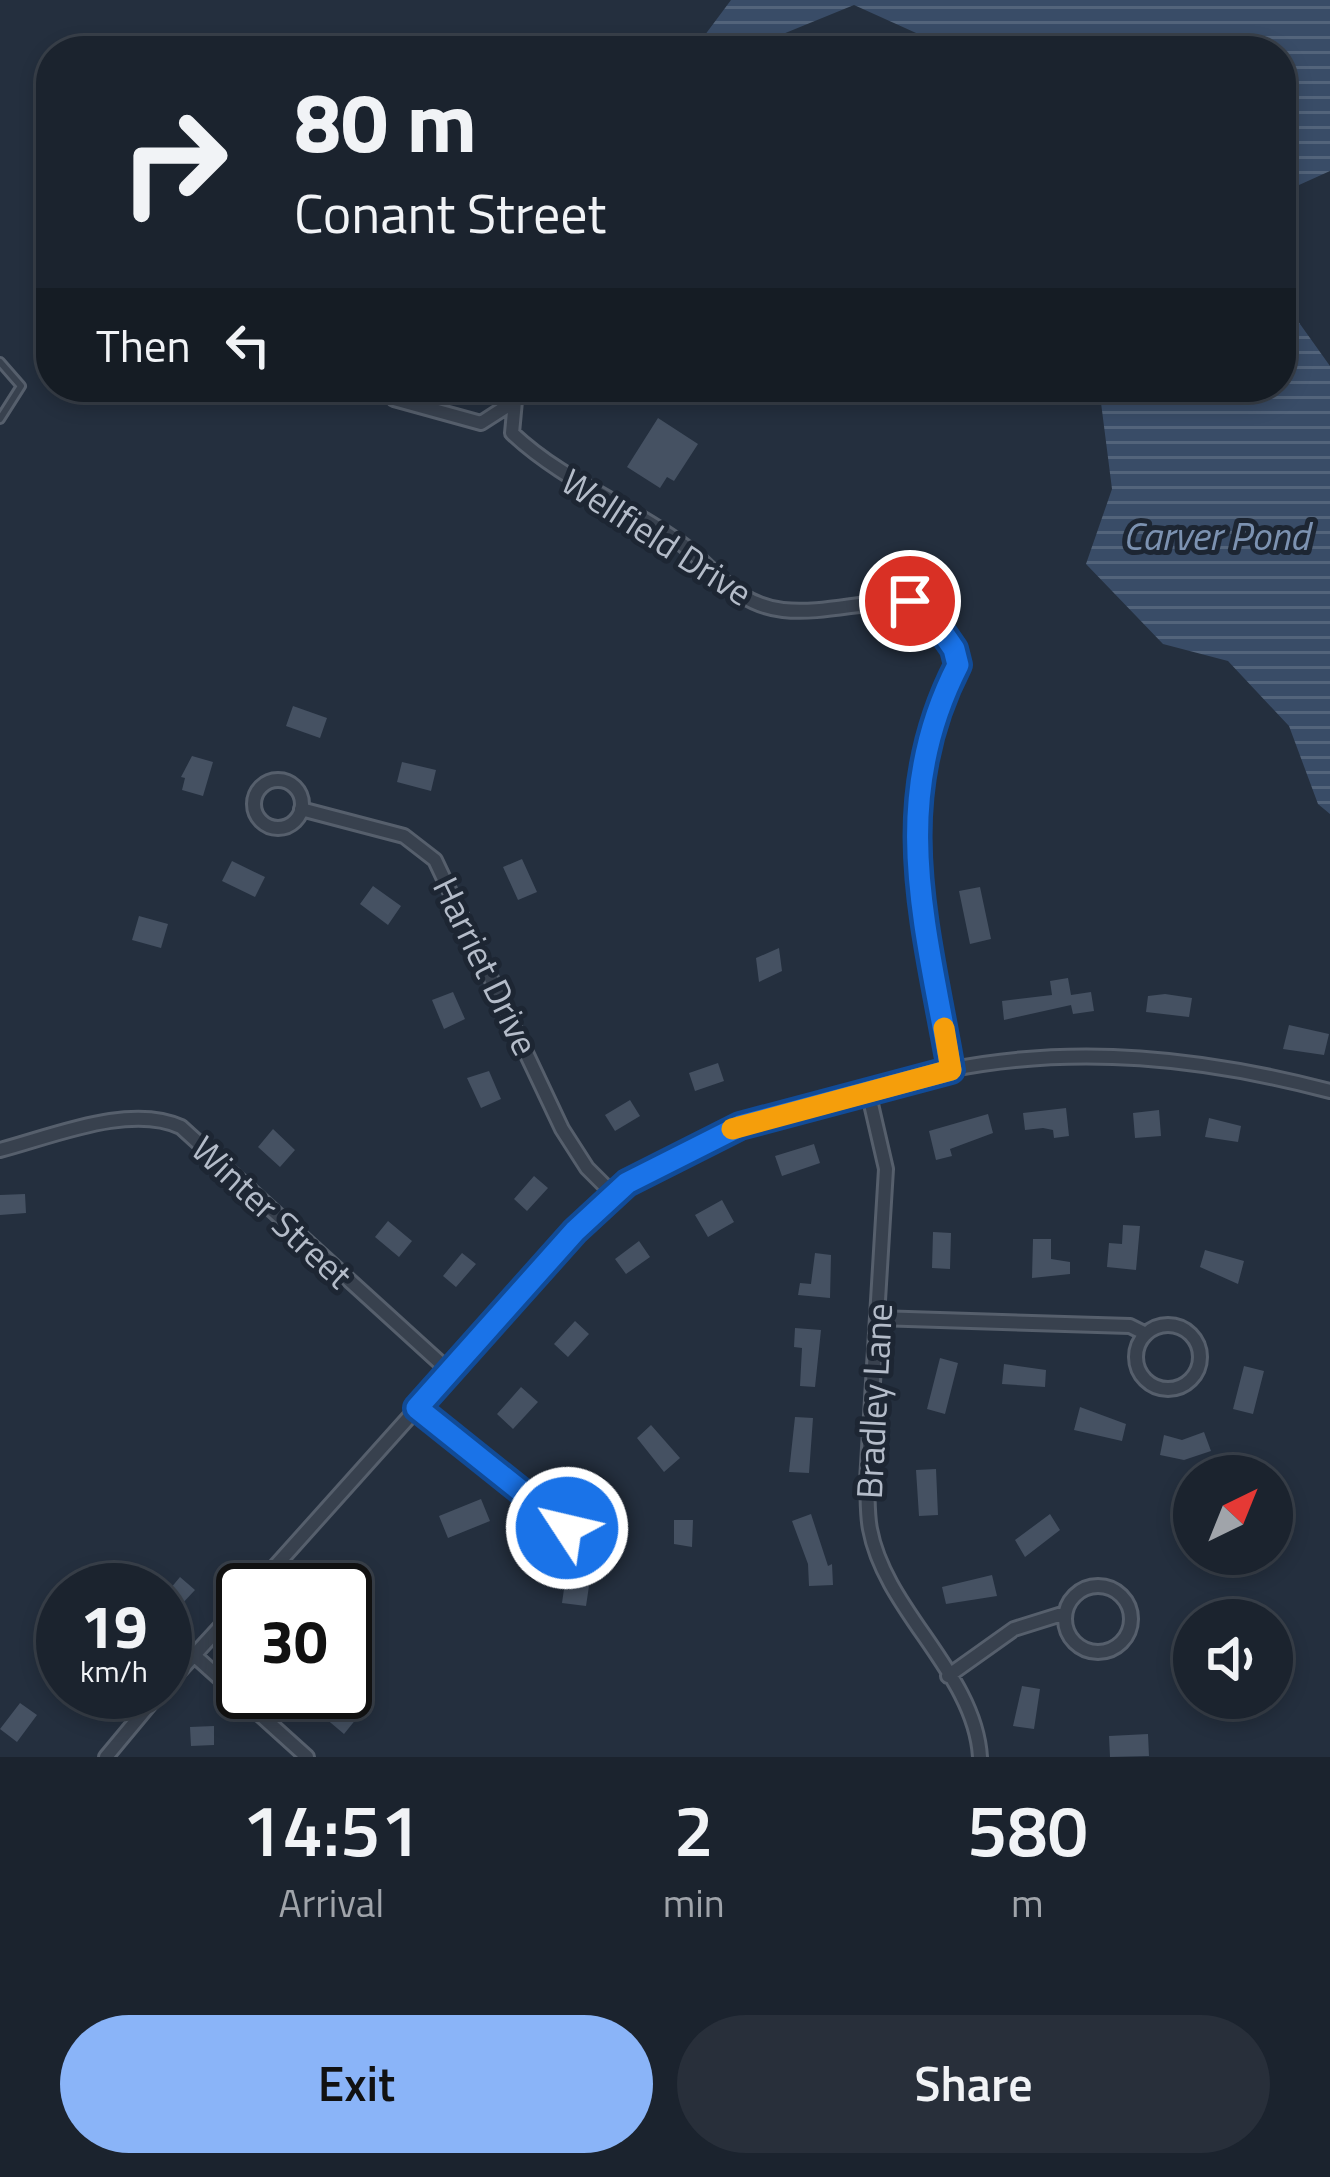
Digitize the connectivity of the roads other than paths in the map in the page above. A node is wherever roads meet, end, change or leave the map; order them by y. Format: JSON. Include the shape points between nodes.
{"nodes":[{"id":1,"x":0,"y":362,"type":"edge"},
{"id":2,"x":405,"y":402,"type":"edge"},
{"id":3,"x":513,"y":402,"type":"edge"},
{"id":4,"x":515,"y":402,"type":"edge"},
{"id":5,"x":0,"y":419,"type":"edge"},
{"id":6,"x":302,"y":809,"type":"junction"},
{"id":7,"x":951,"y":1070,"type":"junction"},
{"id":8,"x":868,"y":1091,"type":"junction"},
{"id":9,"x":1330,"y":1091,"type":"edge"},
{"id":10,"x":0,"y":1150,"type":"edge"},
{"id":11,"x":613,"y":1194,"type":"junction"},
{"id":12,"x":877,"y":1318,"type":"junction"},
{"id":13,"x":1146,"y":1334,"type":"junction"},
{"id":14,"x":448,"y":1371,"type":"junction"},
{"id":15,"x":417,"y":1408,"type":"junction"},
{"id":16,"x":565,"y":1521,"type":"junction"},
{"id":17,"x":278,"y":1563,"type":"edge"},
{"id":18,"x":1065,"y":1613,"type":"junction"},
{"id":19,"x":216,"y":1632,"type":"edge"},
{"id":20,"x":195,"y":1656,"type":"junction"},
{"id":21,"x":192,"y":1659,"type":"edge"},
{"id":22,"x":947,"y":1676,"type":"junction"},
{"id":23,"x":138,"y":1719,"type":"edge"},
{"id":24,"x":106,"y":1757,"type":"edge"},
{"id":25,"x":307,"y":1757,"type":"edge"},
{"id":26,"x":980,"y":1757,"type":"edge"}],
"edges":[{"from":1,"to":5,"type":"lane","via":[[21,386]]},
{"from":2,"to":3,"type":"street","name":"Wellfield Drive","via":[[481,423]]},
{"from":4,"to":7,"type":"street","name":"Wellfield Drive","via":[[512,433],[550,468],[682,545],[752,602],[782,610],[922,603],[954,649],[958,665],[924,748],[915,812],[919,890]]},
{"from":6,"to":6,"type":"street","name":"Harriet Drive","via":[[290,825],[270,827],[254,800],[264,784],[282,780],[298,790]]},
{"from":6,"to":11,"type":"street","name":"Harriet Drive","via":[[404,836],[434,860],[562,1129]]},
{"from":7,"to":8,"type":"street"},
{"from":7,"to":9,"type":"street","via":[[1118,1057],[1218,1065]]},
{"from":8,"to":11,"type":"street","via":[[712,1136]]},
{"from":8,"to":12,"type":"street","name":"Bradley Lane","via":[[886,1169]]},
{"from":10,"to":14,"type":"street","name":"Winter Street","via":[[97,1126],[167,1121],[208,1149]]},
{"from":11,"to":14,"type":"street"},
{"from":12,"to":13,"type":"street","via":[[1130,1326]]},
{"from":12,"to":22,"type":"street","name":"Bradley Lane","via":[[870,1532]]},
{"from":13,"to":13,"type":"street","via":[[1173,1325],[1191,1334],[1200,1362],[1189,1381],[1158,1387],[1141,1374],[1136,1353]]},
{"from":14,"to":15,"type":"street"},
{"from":15,"to":16,"type":"street","via":[[515,1491]]},
{"from":15,"to":17,"type":"street"},
{"from":16,"to":16,"type":"street","via":[[568,1502],[585,1491],[604,1495],[614,1512],[613,1526],[597,1540],[576,1538]]},
{"from":18,"to":18,"type":"street","via":[[1075,1594],[1095,1586],[1115,1590],[1132,1618],[1117,1647],[1096,1652],[1076,1644]]},
{"from":18,"to":22,"type":"street","via":[[1014,1629]]},
{"from":19,"to":20,"type":"street"},
{"from":20,"to":21,"type":"street"},
{"from":20,"to":25,"type":"street"},
{"from":22,"to":26,"type":"street","name":"Bradley Lane","via":[[979,1737]]},
{"from":23,"to":24,"type":"street"}]}
